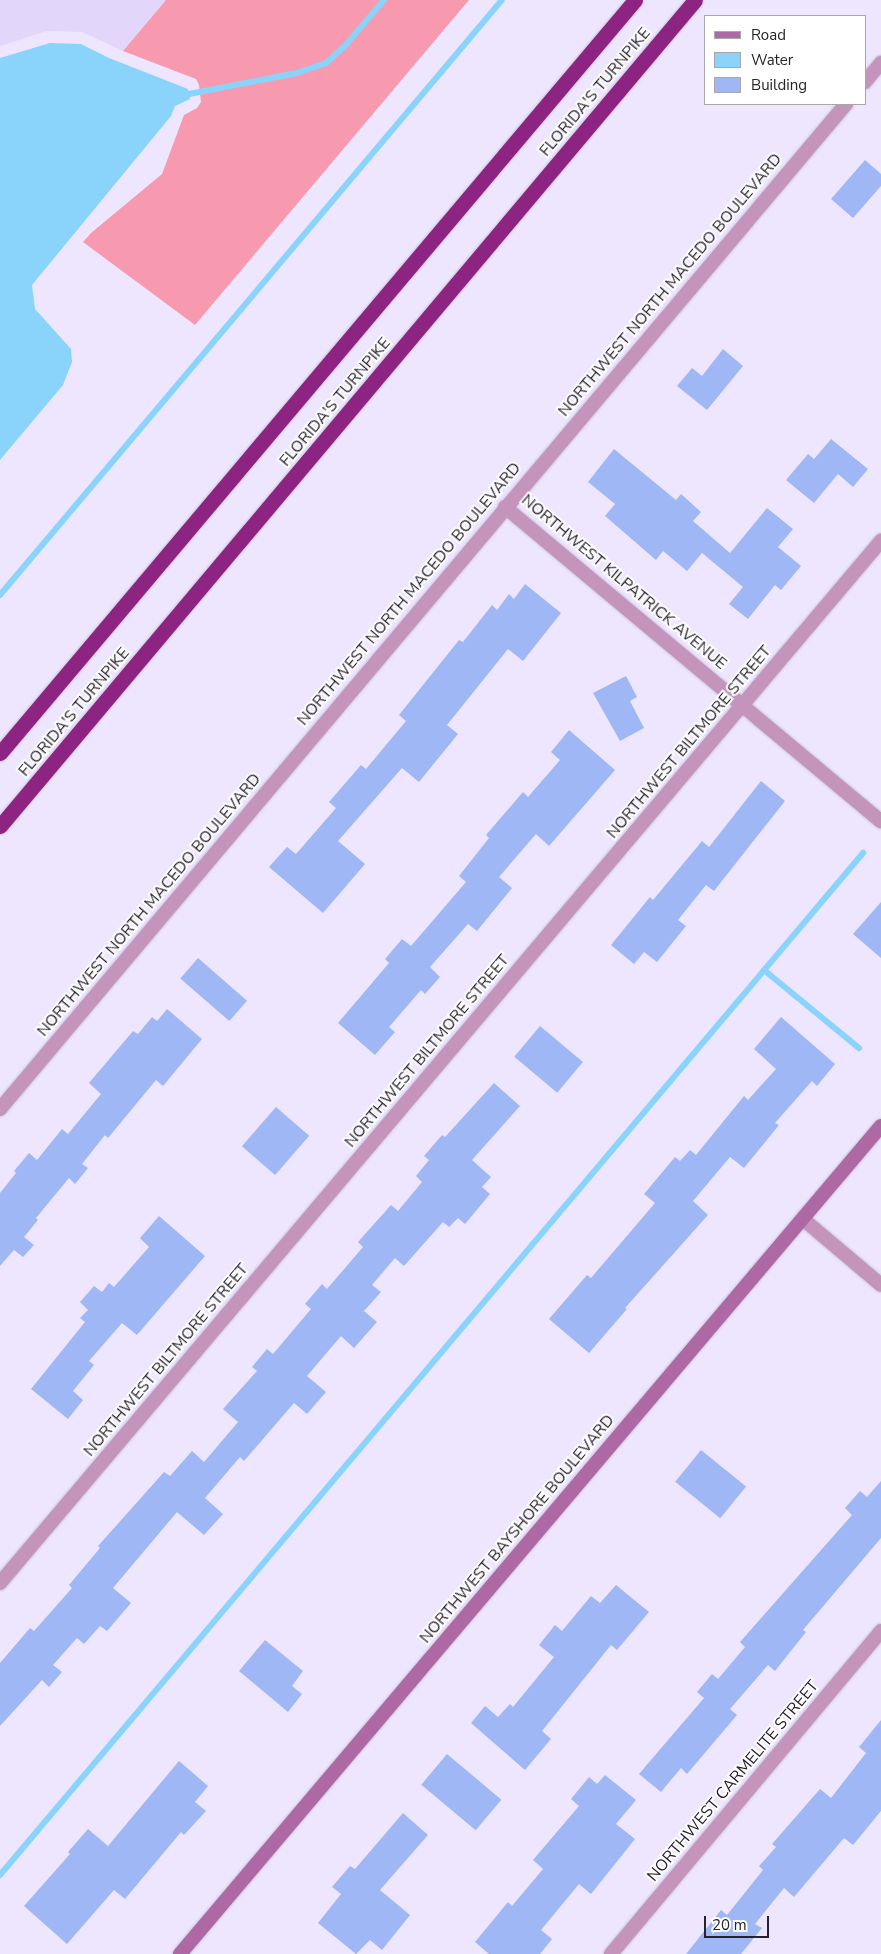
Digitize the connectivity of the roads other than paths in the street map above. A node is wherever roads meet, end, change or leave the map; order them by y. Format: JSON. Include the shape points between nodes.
{"nodes":[{"id":1,"x":635,"y":0,"type":"edge"},
{"id":2,"x":695,"y":0,"type":"edge"},
{"id":3,"x":881,"y":63,"type":"edge"},
{"id":4,"x":866,"y":81,"type":"edge"},
{"id":5,"x":845,"y":105,"type":"edge"},
{"id":6,"x":505,"y":507,"type":"junction"},
{"id":7,"x":881,"y":541,"type":"edge"},
{"id":8,"x":744,"y":704,"type":"junction"},
{"id":9,"x":0,"y":753,"type":"edge"},
{"id":10,"x":881,"y":821,"type":"edge"},
{"id":11,"x":0,"y":826,"type":"edge"},
{"id":12,"x":0,"y":1109,"type":"edge"},
{"id":13,"x":881,"y":1126,"type":"edge"},
{"id":14,"x":803,"y":1219,"type":"junction"},
{"id":15,"x":881,"y":1285,"type":"edge"},
{"id":16,"x":0,"y":1583,"type":"edge"},
{"id":17,"x":881,"y":1631,"type":"edge"},
{"id":18,"x":180,"y":1954,"type":"edge"},
{"id":19,"x":611,"y":1954,"type":"edge"}],
"edges":[{"from":1,"to":9,"type":"highway","name":"FLORIDA'S TURNPIKE"},
{"from":2,"to":11,"type":"highway","name":"FLORIDA'S TURNPIKE"},
{"from":3,"to":4,"type":"street"},
{"from":5,"to":6,"type":"street","name":"NORTHWEST NORTH MACEDO BOULEVARD"},
{"from":6,"to":8,"type":"street","name":"NORTHWEST KILPATRICK AVENUE"},
{"from":6,"to":12,"type":"street","name":"NORTHWEST NORTH MACEDO BOULEVARD"},
{"from":7,"to":8,"type":"street","name":"NORTHWEST BILTMORE STREET"},
{"from":8,"to":10,"type":"street","name":"NORTHWEST KILPATRICK AVENUE"},
{"from":8,"to":16,"type":"street","name":"NORTHWEST BILTMORE STREET"},
{"from":13,"to":14,"type":"main road","name":"NORTHWEST BAYSHORE BOULEVARD"},
{"from":14,"to":15,"type":"street"},
{"from":14,"to":18,"type":"main road","name":"NORTHWEST BAYSHORE BOULEVARD"},
{"from":17,"to":19,"type":"street","name":"NORTHWEST CARMELITE STREET"}]}
